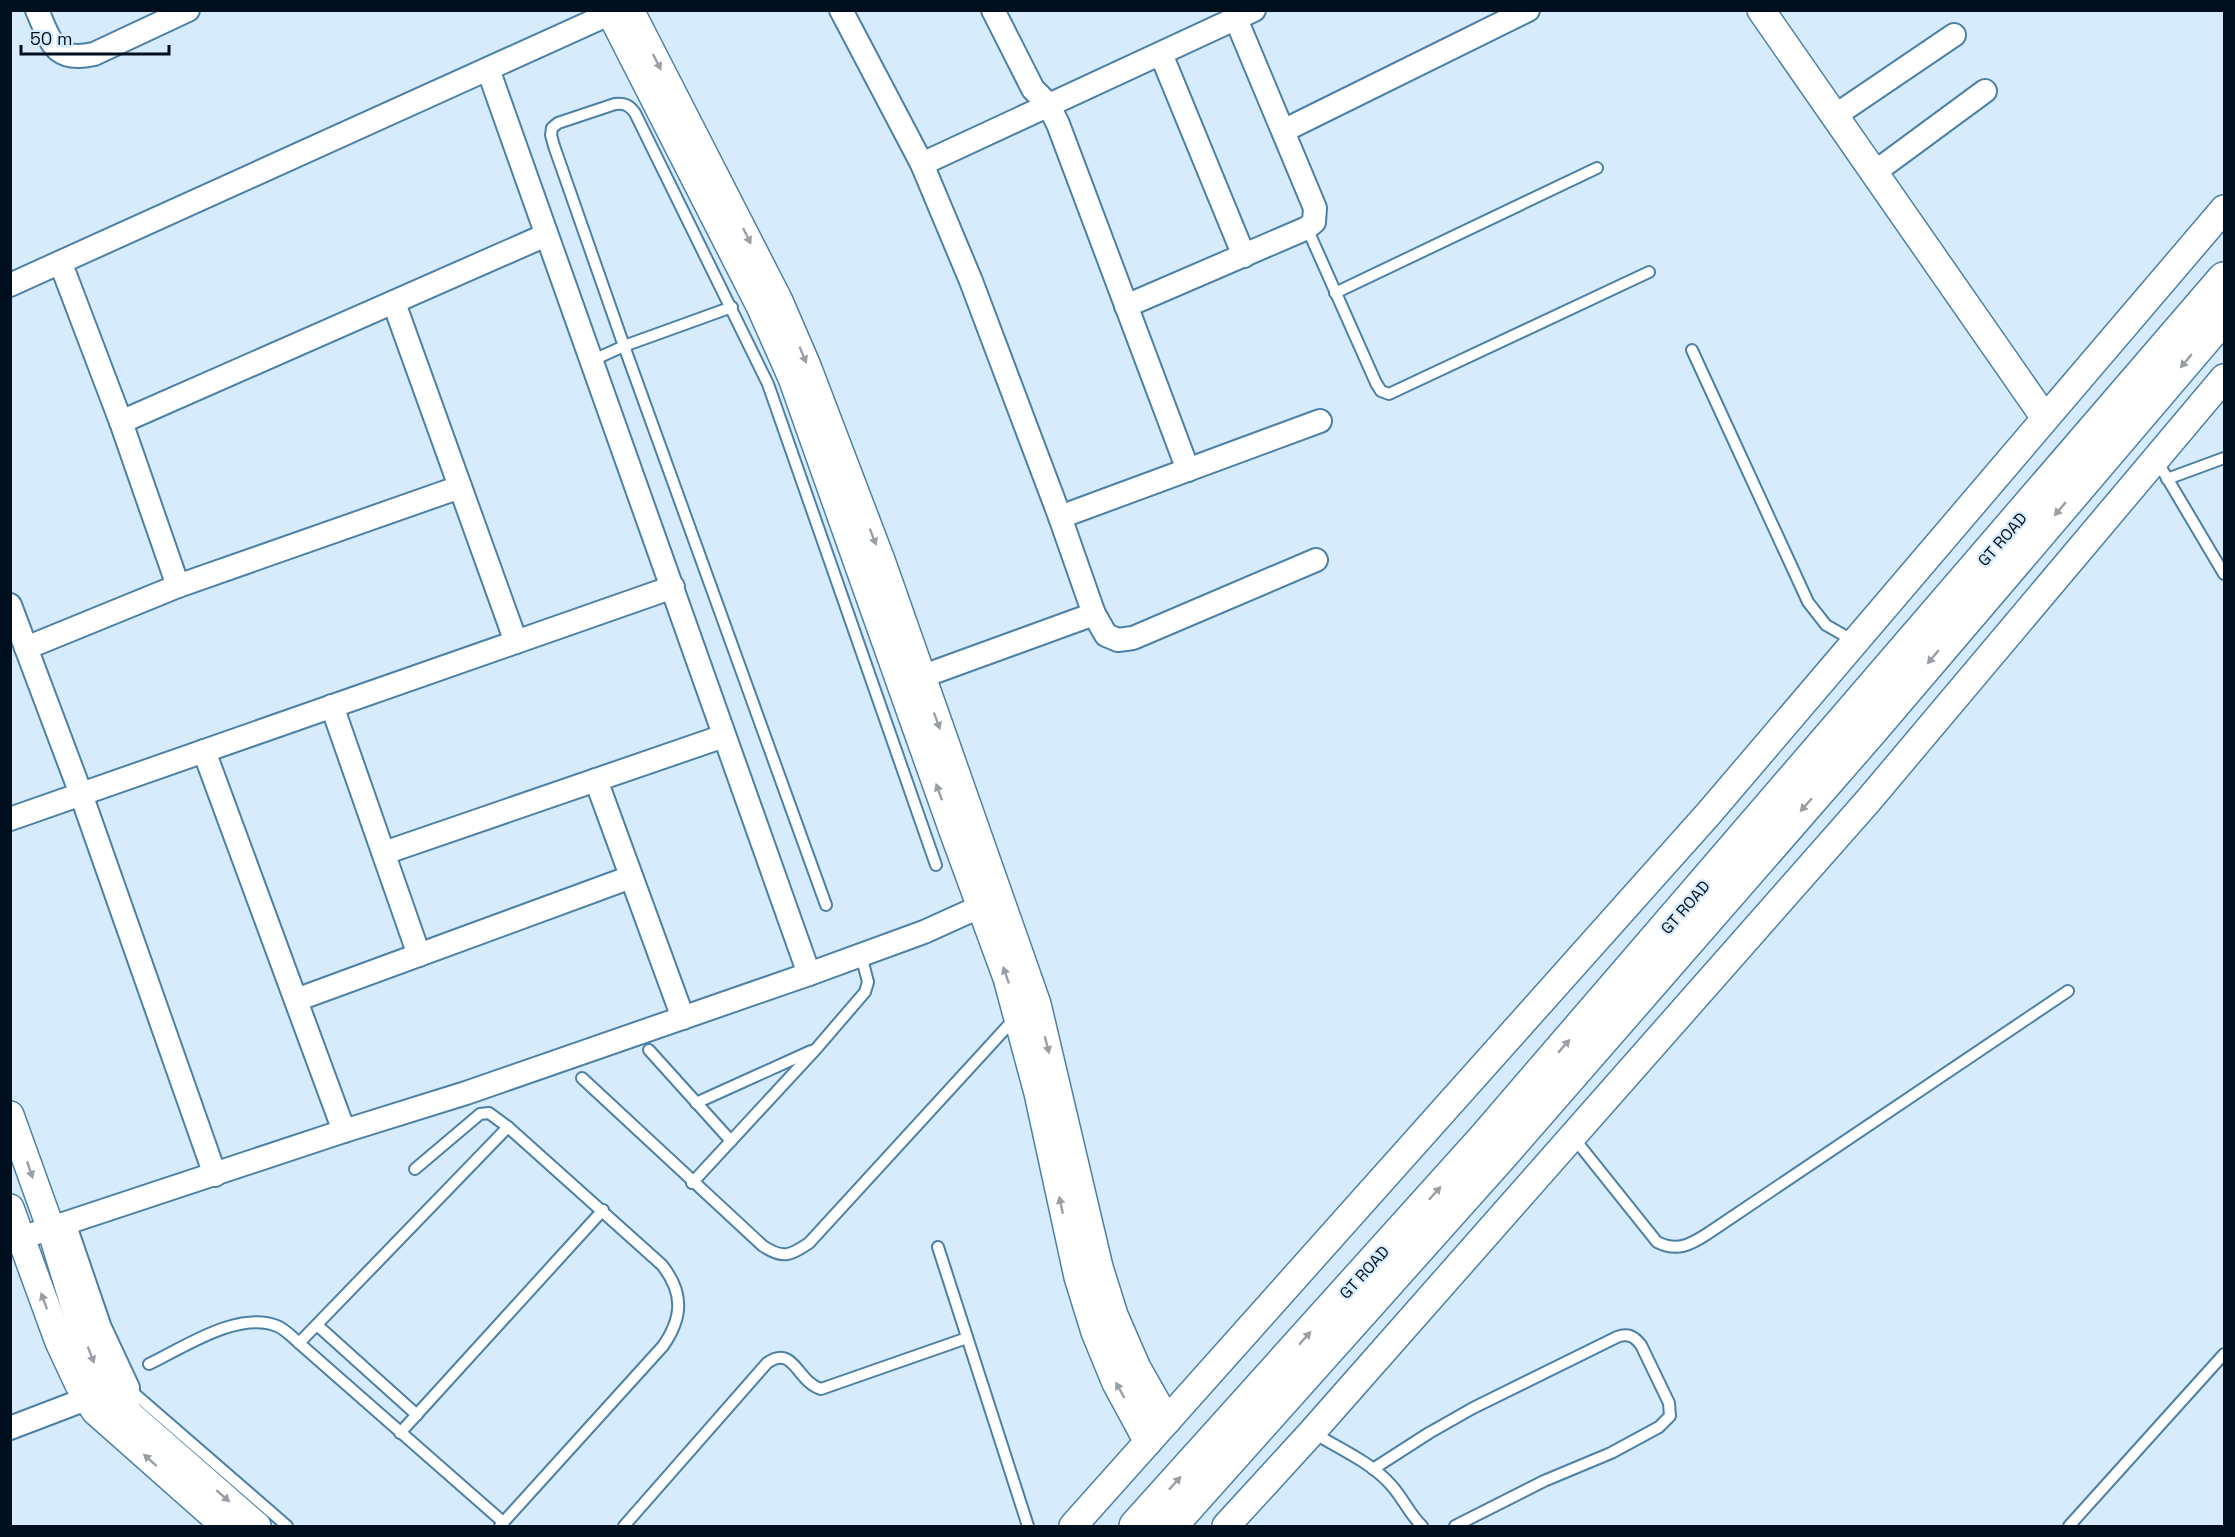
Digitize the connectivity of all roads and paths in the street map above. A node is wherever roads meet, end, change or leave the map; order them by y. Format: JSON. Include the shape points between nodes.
{"nodes":[{"id":1,"x":37,"y":10,"type":"edge"},
{"id":2,"x":188,"y":10,"type":"edge"},
{"id":3,"x":841,"y":10,"type":"edge"},
{"id":4,"x":993,"y":10,"type":"edge"},
{"id":5,"x":1528,"y":10,"type":"edge"},
{"id":6,"x":1761,"y":10,"type":"edge"},
{"id":7,"x":617,"y":11,"type":"edge"},
{"id":8,"x":1245,"y":15,"type":"edge"},
{"id":9,"x":1954,"y":35,"type":"dead end"},
{"id":10,"x":1161,"y":54,"type":"junction"},
{"id":11,"x":488,"y":69,"type":"junction"},
{"id":12,"x":1985,"y":91,"type":"dead end"},
{"id":13,"x":1048,"y":105,"type":"junction"},
{"id":14,"x":1836,"y":115,"type":"junction"},
{"id":15,"x":1283,"y":131,"type":"junction"},
{"id":16,"x":922,"y":164,"type":"junction"},
{"id":17,"x":1598,"y":168,"type":"dead end"},
{"id":18,"x":1875,"y":172,"type":"junction"},
{"id":19,"x":2224,"y":209,"type":"edge"},
{"id":20,"x":1307,"y":228,"type":"junction"},
{"id":21,"x":546,"y":235,"type":"junction"},
{"id":22,"x":1244,"y":256,"type":"junction"},
{"id":23,"x":61,"y":264,"type":"junction"},
{"id":24,"x":1649,"y":272,"type":"dead end"},
{"id":25,"x":2224,"y":279,"type":"edge"},
{"id":26,"x":10,"y":285,"type":"edge"},
{"id":27,"x":1335,"y":292,"type":"junction"},
{"id":28,"x":394,"y":303,"type":"junction"},
{"id":29,"x":1126,"y":306,"type":"junction"},
{"id":30,"x":732,"y":307,"type":"junction"},
{"id":31,"x":2224,"y":316,"type":"edge"},
{"id":32,"x":624,"y":346,"type":"junction"},
{"id":33,"x":1692,"y":350,"type":"dead end"},
{"id":34,"x":591,"y":361,"type":"junction"},
{"id":35,"x":2224,"y":378,"type":"edge"},
{"id":36,"x":2045,"y":418,"type":"junction"},
{"id":37,"x":1320,"y":421,"type":"dead end"},
{"id":38,"x":121,"y":422,"type":"junction"},
{"id":39,"x":2224,"y":458,"type":"edge"},
{"id":40,"x":2161,"y":469,"type":"junction"},
{"id":41,"x":1188,"y":470,"type":"junction"},
{"id":42,"x":460,"y":487,"type":"junction"},
{"id":43,"x":1060,"y":517,"type":"junction"},
{"id":44,"x":1316,"y":560,"type":"dead end"},
{"id":45,"x":2224,"y":574,"type":"edge"},
{"id":46,"x":178,"y":586,"type":"junction"},
{"id":47,"x":673,"y":587,"type":"junction"},
{"id":48,"x":10,"y":605,"type":"edge"},
{"id":49,"x":1094,"y":614,"type":"junction"},
{"id":50,"x":516,"y":642,"type":"junction"},
{"id":51,"x":1855,"y":642,"type":"junction"},
{"id":52,"x":26,"y":648,"type":"junction"},
{"id":53,"x":911,"y":681,"type":"junction"},
{"id":54,"x":332,"y":706,"type":"junction"},
{"id":55,"x":724,"y":736,"type":"junction"},
{"id":56,"x":204,"y":751,"type":"junction"},
{"id":57,"x":596,"y":780,"type":"junction"},
{"id":58,"x":81,"y":794,"type":"junction"},
{"id":59,"x":10,"y":819,"type":"edge"},
{"id":60,"x":384,"y":853,"type":"junction"},
{"id":61,"x":936,"y":865,"type":"dead end"},
{"id":62,"x":631,"y":877,"type":"junction"},
{"id":63,"x":991,"y":902,"type":"junction"},
{"id":64,"x":826,"y":905,"type":"dead end"},
{"id":65,"x":419,"y":955,"type":"junction"},
{"id":66,"x":861,"y":955,"type":"junction"},
{"id":67,"x":809,"y":974,"type":"junction"},
{"id":68,"x":2068,"y":991,"type":"dead end"},
{"id":69,"x":296,"y":1000,"type":"junction"},
{"id":70,"x":1018,"y":1014,"type":"junction"},
{"id":71,"x":683,"y":1018,"type":"junction"},
{"id":72,"x":816,"y":1049,"type":"junction"},
{"id":73,"x":649,"y":1050,"type":"dead end"},
{"id":74,"x":582,"y":1078,"type":"dead end"},
{"id":75,"x":696,"y":1103,"type":"junction"},
{"id":76,"x":10,"y":1115,"type":"edge"},
{"id":77,"x":508,"y":1127,"type":"junction"},
{"id":78,"x":345,"y":1131,"type":"junction"},
{"id":79,"x":1573,"y":1136,"type":"junction"},
{"id":80,"x":731,"y":1141,"type":"junction"},
{"id":81,"x":415,"y":1169,"type":"dead end"},
{"id":82,"x":215,"y":1175,"type":"junction"},
{"id":83,"x":692,"y":1182,"type":"junction"},
{"id":84,"x":10,"y":1208,"type":"edge"},
{"id":85,"x":603,"y":1210,"type":"junction"},
{"id":86,"x":58,"y":1227,"type":"junction"},
{"id":87,"x":21,"y":1238,"type":"junction"},
{"id":88,"x":938,"y":1247,"type":"dead end"},
{"id":89,"x":317,"y":1325,"type":"junction"},
{"id":90,"x":967,"y":1338,"type":"junction"},
{"id":91,"x":300,"y":1343,"type":"junction"},
{"id":92,"x":2224,"y":1354,"type":"edge"},
{"id":93,"x":148,"y":1364,"type":"dead end"},
{"id":94,"x":128,"y":1388,"type":"joint"},
{"id":95,"x":86,"y":1399,"type":"junction"},
{"id":96,"x":417,"y":1415,"type":"junction"},
{"id":97,"x":1167,"y":1422,"type":"junction"},
{"id":98,"x":10,"y":1428,"type":"edge"},
{"id":99,"x":1312,"y":1432,"type":"junction"},
{"id":100,"x":400,"y":1433,"type":"junction"},
{"id":101,"x":1148,"y":1442,"type":"junction"},
{"id":102,"x":1372,"y":1468,"type":"junction"},
{"id":103,"x":502,"y":1524,"type":"edge"},
{"id":104,"x":225,"y":1527,"type":"edge"},
{"id":105,"x":257,"y":1527,"type":"edge"},
{"id":106,"x":287,"y":1527,"type":"edge"},
{"id":107,"x":624,"y":1527,"type":"edge"},
{"id":108,"x":1028,"y":1527,"type":"edge"},
{"id":109,"x":1072,"y":1527,"type":"edge"},
{"id":110,"x":1136,"y":1527,"type":"edge"},
{"id":111,"x":1170,"y":1527,"type":"edge"},
{"id":112,"x":1226,"y":1527,"type":"edge"},
{"id":113,"x":1422,"y":1527,"type":"edge"},
{"id":114,"x":1455,"y":1527,"type":"edge"},
{"id":115,"x":2069,"y":1527,"type":"edge"}],
"edges":[{"from":1,"to":2,"type":"street","via":[[56,49],[67,57],[94,54]]},
{"from":3,"to":16,"type":"street"},
{"from":4,"to":13,"type":"street","via":[[1033,89]]},
{"from":5,"to":15,"type":"street"},
{"from":6,"to":14,"type":"street"},
{"from":7,"to":11,"type":"street"},
{"from":7,"to":53,"type":"street","via":[[779,301],[878,549]]},
{"from":8,"to":10,"type":"street"},
{"from":8,"to":15,"type":"street"},
{"from":9,"to":14,"type":"street"},
{"from":10,"to":13,"type":"street"},
{"from":10,"to":22,"type":"street"},
{"from":11,"to":21,"type":"street"},
{"from":11,"to":23,"type":"street"},
{"from":12,"to":18,"type":"street"},
{"from":13,"to":16,"type":"street"},
{"from":13,"to":29,"type":"street"},
{"from":14,"to":18,"type":"street"},
{"from":15,"to":20,"type":"street","via":[[1315,208],[1314,222]]},
{"from":16,"to":43,"type":"street","via":[[971,281]]},
{"from":17,"to":27,"type":"lane"},
{"from":18,"to":36,"type":"street"},
{"from":19,"to":36,"type":"street"},
{"from":20,"to":22,"type":"street"},
{"from":20,"to":27,"type":"lane"},
{"from":21,"to":28,"type":"street"},
{"from":21,"to":34,"type":"street"},
{"from":22,"to":29,"type":"street"},
{"from":23,"to":26,"type":"street"},
{"from":23,"to":38,"type":"street"},
{"from":24,"to":27,"type":"lane","via":[[1389,394],[1376,383]]},
{"from":110,"to":25,"type":"highway","name":"GT ROAD","one_way":true,"via":[[1485,1138]]},
{"from":28,"to":38,"type":"street"},
{"from":28,"to":42,"type":"street"},
{"from":29,"to":41,"type":"street"},
{"from":30,"to":32,"type":"lane"},
{"from":30,"to":32,"type":"lane","via":[[630,106],[615,104],[558,123],[552,128],[554,146]]},
{"from":30,"to":61,"type":"lane","via":[[786,430]]},
{"from":31,"to":111,"type":"highway","name":"GT ROAD","one_way":true,"via":[[1874,727]]},
{"from":32,"to":34,"type":"lane"},
{"from":32,"to":64,"type":"lane"},
{"from":33,"to":51,"type":"lane","via":[[1808,602],[1826,625]]},
{"from":34,"to":47,"type":"street"},
{"from":35,"to":40,"type":"street"},
{"from":36,"to":51,"type":"street"},
{"from":37,"to":41,"type":"street"},
{"from":38,"to":46,"type":"street"},
{"from":39,"to":40,"type":"lane"},
{"from":40,"to":45,"type":"lane"},
{"from":40,"to":79,"type":"street"},
{"from":41,"to":43,"type":"street"},
{"from":42,"to":46,"type":"street"},
{"from":42,"to":50,"type":"street"},
{"from":43,"to":49,"type":"street"},
{"from":44,"to":49,"type":"street","via":[[1133,638],[1118,640],[1106,635]]},
{"from":46,"to":52,"type":"street"},
{"from":47,"to":50,"type":"street"},
{"from":47,"to":55,"type":"street"},
{"from":48,"to":52,"type":"street"},
{"from":49,"to":53,"type":"street"},
{"from":50,"to":54,"type":"street"},
{"from":51,"to":97,"type":"street","via":[[1702,821]]},
{"from":52,"to":58,"type":"street"},
{"from":53,"to":63,"type":"street"},
{"from":54,"to":56,"type":"street"},
{"from":54,"to":60,"type":"street"},
{"from":55,"to":57,"type":"street"},
{"from":55,"to":67,"type":"street"},
{"from":56,"to":58,"type":"street"},
{"from":56,"to":69,"type":"street"},
{"from":57,"to":60,"type":"street"},
{"from":57,"to":62,"type":"street"},
{"from":58,"to":59,"type":"street"},
{"from":58,"to":82,"type":"street"},
{"from":60,"to":65,"type":"street"},
{"from":62,"to":65,"type":"street"},
{"from":62,"to":71,"type":"street"},
{"from":63,"to":66,"type":"street"},
{"from":70,"to":63,"type":"street","one_way":true},
{"from":63,"to":97,"type":"street","one_way":true,"via":[[1037,1004],[1111,1305],[1137,1368]]},
{"from":65,"to":69,"type":"street"},
{"from":66,"to":67,"type":"street"},
{"from":66,"to":72,"type":"lane","via":[[868,982],[865,992]]},
{"from":67,"to":71,"type":"street"},
{"from":68,"to":79,"type":"lane","via":[[1686,1245],[1668,1248],[1657,1242]]},
{"from":69,"to":78,"type":"street"},
{"from":70,"to":83,"type":"lane","via":[[809,1243],[797,1251],[776,1255]]},
{"from":101,"to":70,"type":"street","one_way":true,"via":[[1116,1383],[1078,1278]]},
{"from":71,"to":78,"type":"street"},
{"from":72,"to":75,"type":"lane"},
{"from":72,"to":80,"type":"lane"},
{"from":73,"to":75,"type":"lane"},
{"from":74,"to":83,"type":"lane"},
{"from":75,"to":80,"type":"lane"},
{"from":76,"to":86,"type":"street","one_way":true},
{"from":77,"to":81,"type":"lane","via":[[489,1113],[480,1114]]},
{"from":77,"to":85,"type":"lane"},
{"from":77,"to":89,"type":"lane"},
{"from":78,"to":82,"type":"street"},
{"from":79,"to":99,"type":"street"},
{"from":80,"to":83,"type":"lane"},
{"from":82,"to":86,"type":"street"},
{"from":84,"to":87,"type":"street"},
{"from":85,"to":96,"type":"lane"},
{"from":85,"to":103,"type":"lane","via":[[670,1275],[679,1300],[673,1332]]},
{"from":86,"to":87,"type":"street"},
{"from":86,"to":94,"type":"street"},
{"from":86,"to":105,"type":"street","one_way":true,"via":[[85,1340],[106,1386],[130,1415]]},
{"from":95,"to":87,"type":"street","one_way":true,"via":[[59,1342]]},
{"from":88,"to":90,"type":"lane"},
{"from":89,"to":91,"type":"lane"},
{"from":89,"to":96,"type":"lane"},
{"from":90,"to":107,"type":"lane","via":[[821,1389],[806,1381],[786,1358],[775,1357]]},
{"from":90,"to":108,"type":"lane"},
{"from":91,"to":93,"type":"lane","via":[[278,1326],[241,1323]]},
{"from":91,"to":100,"type":"lane"},
{"from":92,"to":115,"type":"lane"},
{"from":94,"to":106,"type":"lane"},
{"from":95,"to":98,"type":"street"},
{"from":104,"to":95,"type":"street","one_way":true},
{"from":96,"to":100,"type":"lane"},
{"from":97,"to":101,"type":"street"},
{"from":99,"to":102,"type":"lane"},
{"from":99,"to":112,"type":"street"},
{"from":100,"to":103,"type":"lane"},
{"from":101,"to":109,"type":"street"},
{"from":102,"to":113,"type":"lane","via":[[1390,1484]]},
{"from":102,"to":114,"type":"lane","via":[[1473,1408],[1607,1342],[1623,1335],[1636,1339],[1669,1403],[1671,1410],[1666,1422],[1611,1453],[1544,1481]]}]}
